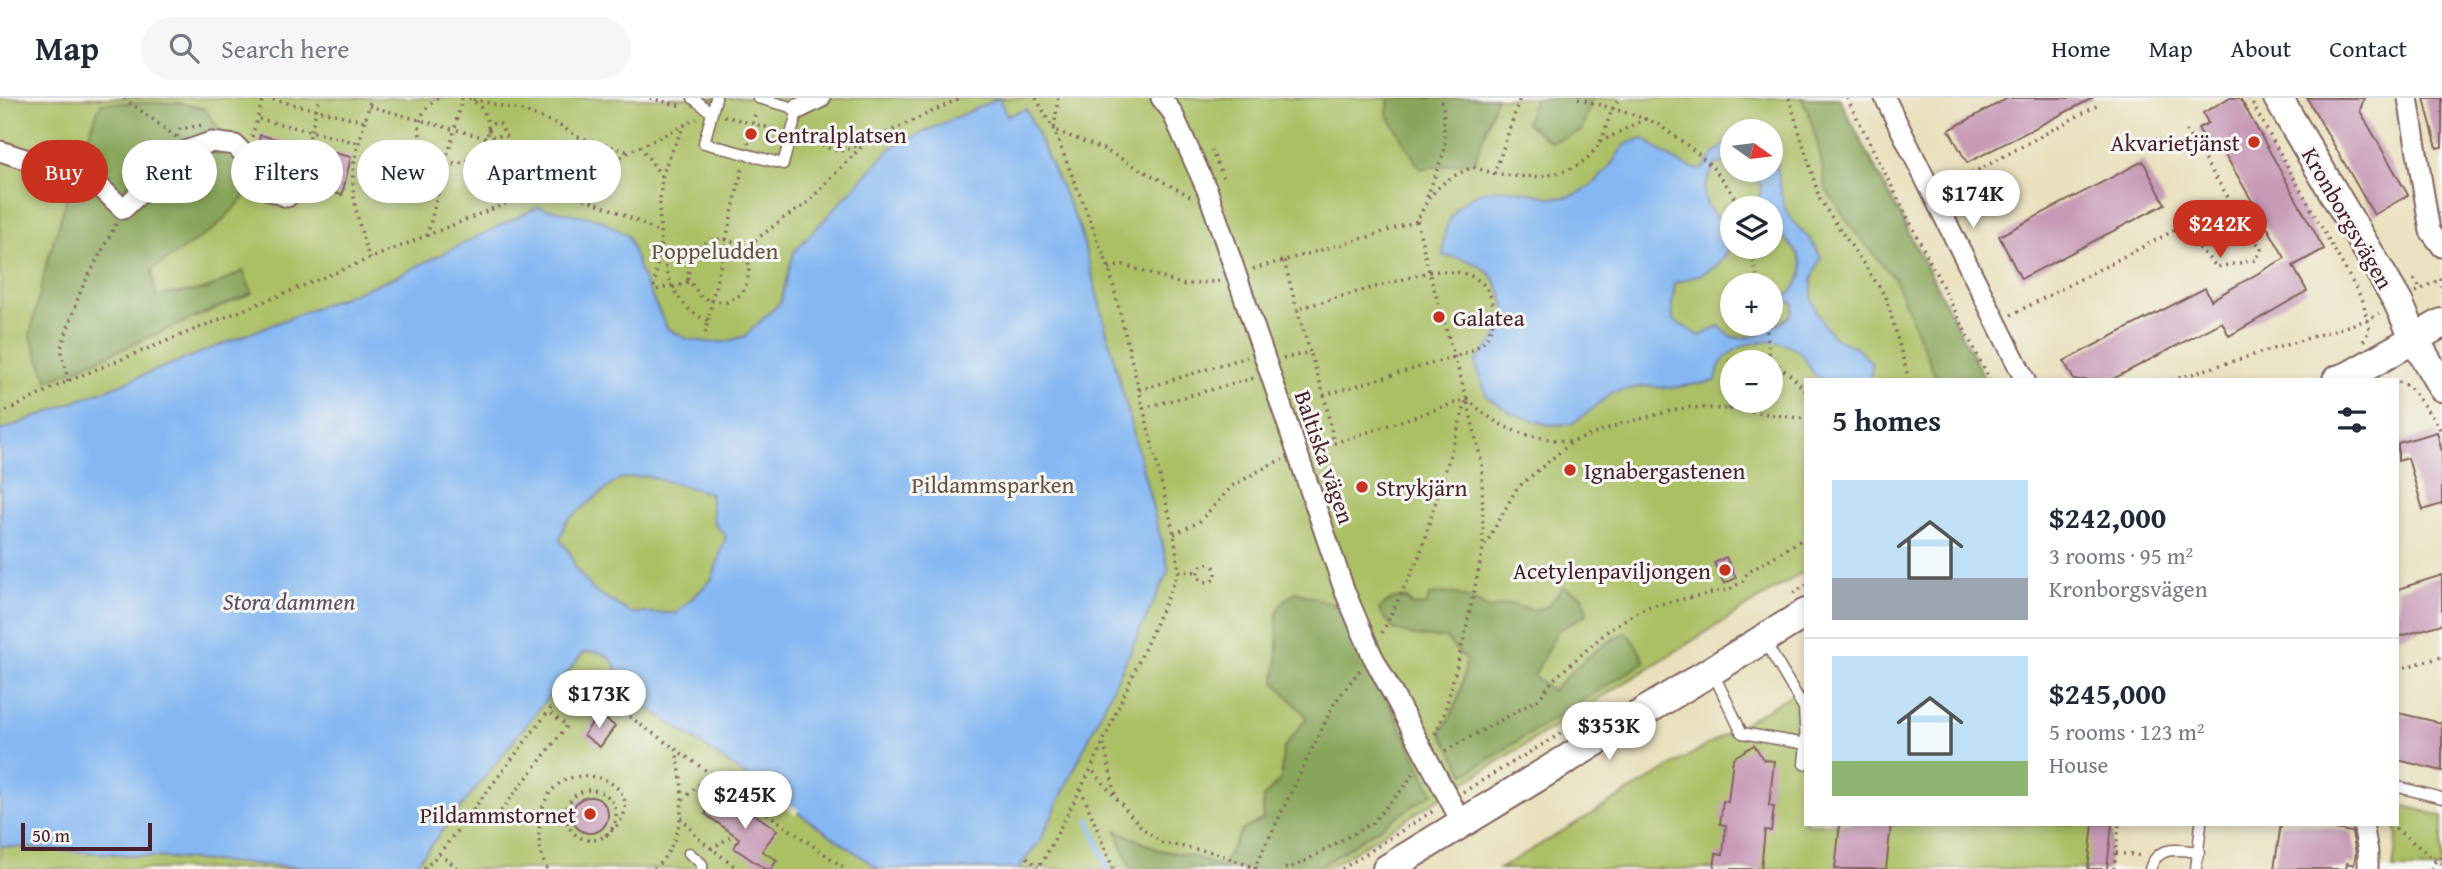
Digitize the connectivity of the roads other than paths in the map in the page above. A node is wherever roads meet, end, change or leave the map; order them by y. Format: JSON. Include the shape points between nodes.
{"nodes":[{"id":1,"x":693,"y":98,"type":"edge"},
{"id":2,"x":716,"y":98,"type":"edge"},
{"id":3,"x":758,"y":98,"type":"edge"},
{"id":4,"x":820,"y":98,"type":"edge"},
{"id":5,"x":1161,"y":98,"type":"edge"},
{"id":6,"x":1885,"y":98,"type":"edge"},
{"id":7,"x":2278,"y":98,"type":"edge"},
{"id":8,"x":2408,"y":98,"type":"edge"},
{"id":9,"x":798,"y":109,"type":"junction"},
{"id":10,"x":712,"y":113,"type":"junction"},
{"id":11,"x":231,"y":144,"type":"edge"},
{"id":12,"x":0,"y":151,"type":"edge"},
{"id":13,"x":2442,"y":247,"type":"edge"},
{"id":14,"x":2442,"y":323,"type":"edge"},
{"id":15,"x":2415,"y":340,"type":"junction"},
{"id":16,"x":2024,"y":378,"type":"edge"},
{"id":17,"x":2341,"y":378,"type":"edge"},
{"id":18,"x":2442,"y":387,"type":"edge"},
{"id":19,"x":1804,"y":614,"type":"edge"},
{"id":20,"x":1763,"y":639,"type":"junction"},
{"id":21,"x":1712,"y":670,"type":"junction"},
{"id":22,"x":1804,"y":706,"type":"edge"},
{"id":23,"x":1804,"y":744,"type":"edge"},
{"id":24,"x":2399,"y":788,"type":"edge"},
{"id":25,"x":2442,"y":798,"type":"edge"},
{"id":26,"x":1462,"y":823,"type":"junction"},
{"id":27,"x":2201,"y":826,"type":"edge"},
{"id":28,"x":2363,"y":826,"type":"edge"},
{"id":29,"x":2199,"y":852,"type":"junction"},
{"id":30,"x":689,"y":853,"type":"dead end"},
{"id":31,"x":702,"y":869,"type":"edge"},
{"id":32,"x":1387,"y":869,"type":"edge"},
{"id":33,"x":2150,"y":869,"type":"edge"},
{"id":34,"x":2196,"y":869,"type":"edge"},
{"id":35,"x":2368,"y":869,"type":"edge"}],
"edges":[{"from":1,"to":10,"type":"lane"},
{"from":2,"to":10,"type":"lane"},
{"from":3,"to":9,"type":"lane"},
{"from":4,"to":9,"type":"street"},
{"from":5,"to":26,"type":"street","name":"Baltiska vägen","via":[[1209,192],[1237,274],[1257,366],[1299,455],[1345,592],[1372,655]]},
{"from":6,"to":16,"type":"street"},
{"from":7,"to":15,"type":"street","name":"Kronborgsvägen","via":[[2409,296]]},
{"from":8,"to":13,"type":"street","via":[[2430,231]]},
{"from":9,"to":10,"type":"lane","via":[[783,164],[704,143]]},
{"from":11,"to":12,"type":"street","via":[[211,142],[185,151],[124,209],[94,181]]},
{"from":14,"to":15,"type":"street"},
{"from":15,"to":17,"type":"street"},
{"from":15,"to":18,"type":"street","name":"Kronborgsvägen"},
{"from":19,"to":20,"type":"street"},
{"from":20,"to":21,"type":"street"},
{"from":20,"to":22,"type":"lane"},
{"from":21,"to":23,"type":"lane","via":[[1742,733]]},
{"from":21,"to":26,"type":"street"},
{"from":24,"to":25,"type":"lane"},
{"from":26,"to":32,"type":"street"},
{"from":27,"to":29,"type":"lane"},
{"from":28,"to":35,"type":"street"},
{"from":29,"to":33,"type":"lane","via":[[2169,849],[2155,858]]},
{"from":29,"to":34,"type":"lane"},
{"from":30,"to":31,"type":"lane"}]}
